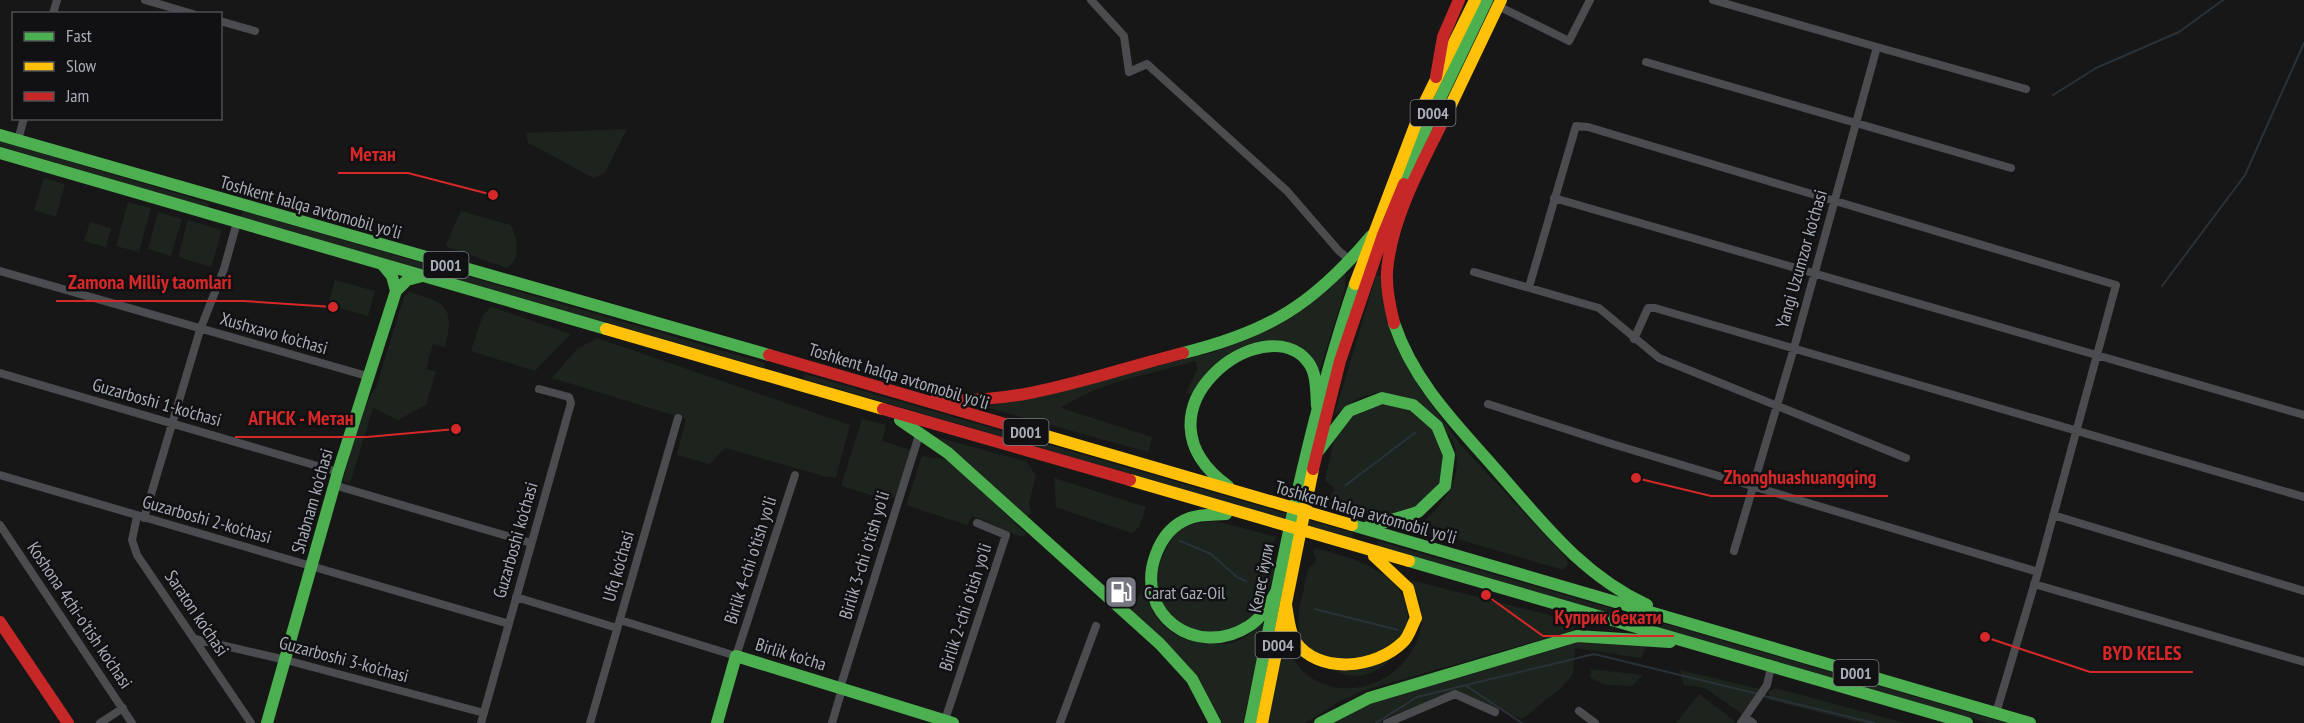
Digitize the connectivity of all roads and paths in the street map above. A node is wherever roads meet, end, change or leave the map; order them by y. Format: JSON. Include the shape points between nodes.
{"nodes":[{"id":1,"x":145,"y":0,"type":"edge"},
{"id":2,"x":1091,"y":0,"type":"edge"},
{"id":3,"x":1459,"y":0,"type":"edge"},
{"id":4,"x":1475,"y":0,"type":"edge"},
{"id":5,"x":1590,"y":0,"type":"edge"},
{"id":6,"x":1713,"y":0,"type":"edge"},
{"id":7,"x":1496,"y":2,"type":"edge"},
{"id":8,"x":186,"y":12,"type":"edge"},
{"id":9,"x":222,"y":22,"type":"edge"},
{"id":10,"x":255,"y":31,"type":"dead end"},
{"id":11,"x":1877,"y":47,"type":"junction"},
{"id":12,"x":1646,"y":62,"type":"dead end"},
{"id":13,"x":1436,"y":77,"type":"junction"},
{"id":14,"x":2026,"y":89,"type":"dead end"},
{"id":15,"x":1448,"y":111,"type":"junction"},
{"id":16,"x":23,"y":120,"type":"edge"},
{"id":17,"x":1856,"y":123,"type":"junction"},
{"id":18,"x":1427,"y":126,"type":"junction"},
{"id":19,"x":0,"y":135,"type":"edge"},
{"id":20,"x":18,"y":140,"type":"junction"},
{"id":21,"x":0,"y":153,"type":"edge"},
{"id":22,"x":2012,"y":168,"type":"dead end"},
{"id":23,"x":1554,"y":198,"type":"junction"},
{"id":24,"x":1835,"y":202,"type":"junction"},
{"id":25,"x":230,"y":203,"type":"junction"},
{"id":26,"x":231,"y":220,"type":"junction"},
{"id":27,"x":1377,"y":232,"type":"junction"},
{"id":28,"x":1350,"y":260,"type":"junction"},
{"id":29,"x":382,"y":264,"type":"junction"},
{"id":30,"x":0,"y":271,"type":"edge"},
{"id":31,"x":1474,"y":272,"type":"dead end"},
{"id":32,"x":1814,"y":273,"type":"junction"},
{"id":33,"x":424,"y":276,"type":"junction"},
{"id":34,"x":1529,"y":287,"type":"junction"},
{"id":35,"x":396,"y":291,"type":"junction"},
{"id":36,"x":200,"y":330,"type":"junction"},
{"id":37,"x":1634,"y":339,"type":"junction"},
{"id":38,"x":1794,"y":348,"type":"junction"},
{"id":39,"x":2098,"y":354,"type":"junction"},
{"id":40,"x":783,"y":360,"type":"junction"},
{"id":41,"x":0,"y":373,"type":"edge"},
{"id":42,"x":367,"y":376,"type":"junction"},
{"id":43,"x":778,"y":379,"type":"junction"},
{"id":44,"x":539,"y":389,"type":"dead end"},
{"id":45,"x":892,"y":391,"type":"junction"},
{"id":46,"x":1488,"y":404,"type":"dead end"},
{"id":47,"x":1776,"y":404,"type":"junction"},
{"id":48,"x":1317,"y":406,"type":"junction"},
{"id":49,"x":879,"y":408,"type":"junction"},
{"id":50,"x":2304,"y":415,"type":"edge"},
{"id":51,"x":678,"y":418,"type":"dead end"},
{"id":52,"x":171,"y":423,"type":"junction"},
{"id":53,"x":920,"y":432,"type":"junction"},
{"id":54,"x":2077,"y":432,"type":"junction"},
{"id":55,"x":1319,"y":450,"type":"junction"},
{"id":56,"x":1905,"y":458,"type":"dead end"},
{"id":57,"x":338,"y":472,"type":"junction"},
{"id":58,"x":0,"y":475,"type":"edge"},
{"id":59,"x":795,"y":475,"type":"dead end"},
{"id":60,"x":1305,"y":477,"type":"junction"},
{"id":61,"x":1754,"y":484,"type":"junction"},
{"id":62,"x":334,"y":485,"type":"junction"},
{"id":63,"x":1243,"y":495,"type":"junction"},
{"id":64,"x":2304,"y":496,"type":"edge"},
{"id":65,"x":1241,"y":513,"type":"junction"},
{"id":66,"x":2053,"y":515,"type":"junction"},
{"id":67,"x":140,"y":517,"type":"junction"},
{"id":68,"x":977,"y":523,"type":"dead end"},
{"id":69,"x":0,"y":525,"type":"edge"},
{"id":70,"x":1359,"y":528,"type":"junction"},
{"id":71,"x":531,"y":543,"type":"junction"},
{"id":72,"x":1355,"y":546,"type":"junction"},
{"id":73,"x":1734,"y":551,"type":"dead end"},
{"id":74,"x":311,"y":566,"type":"junction"},
{"id":75,"x":1288,"y":566,"type":"junction"},
{"id":76,"x":2038,"y":572,"type":"junction"},
{"id":77,"x":2034,"y":584,"type":"junction"},
{"id":78,"x":1277,"y":590,"type":"junction"},
{"id":79,"x":2304,"y":591,"type":"edge"},
{"id":80,"x":516,"y":597,"type":"junction"},
{"id":81,"x":1286,"y":605,"type":"junction"},
{"id":82,"x":0,"y":622,"type":"edge"},
{"id":83,"x":1682,"y":622,"type":"junction"},
{"id":84,"x":509,"y":624,"type":"junction"},
{"id":85,"x":618,"y":624,"type":"junction"},
{"id":86,"x":1096,"y":626,"type":"dead end"},
{"id":87,"x":195,"y":639,"type":"junction"},
{"id":88,"x":1686,"y":642,"type":"junction"},
{"id":89,"x":736,"y":656,"type":"junction"},
{"id":90,"x":286,"y":660,"type":"junction"},
{"id":91,"x":2304,"y":662,"type":"edge"},
{"id":92,"x":1392,"y":666,"type":"dead end"},
{"id":93,"x":1771,"y":667,"type":"junction"},
{"id":94,"x":1318,"y":674,"type":"dead end"},
{"id":95,"x":841,"y":688,"type":"junction"},
{"id":96,"x":123,"y":708,"type":"junction"},
{"id":97,"x":1579,"y":711,"type":"dead end"},
{"id":98,"x":1495,"y":712,"type":"dead end"},
{"id":99,"x":484,"y":713,"type":"junction"},
{"id":100,"x":1996,"y":713,"type":"junction"},
{"id":101,"x":1743,"y":720,"type":"edge"},
{"id":102,"x":947,"y":722,"type":"edge"},
{"id":103,"x":69,"y":723,"type":"edge"},
{"id":104,"x":100,"y":723,"type":"edge"},
{"id":105,"x":132,"y":723,"type":"edge"},
{"id":106,"x":251,"y":723,"type":"edge"},
{"id":107,"x":267,"y":723,"type":"edge"},
{"id":108,"x":481,"y":723,"type":"edge"},
{"id":109,"x":590,"y":723,"type":"edge"},
{"id":110,"x":717,"y":723,"type":"edge"},
{"id":111,"x":832,"y":723,"type":"edge"},
{"id":112,"x":1060,"y":723,"type":"edge"},
{"id":113,"x":1215,"y":723,"type":"edge"},
{"id":114,"x":1250,"y":723,"type":"edge"},
{"id":115,"x":1262,"y":723,"type":"edge"},
{"id":116,"x":1320,"y":723,"type":"edge"},
{"id":117,"x":1387,"y":723,"type":"edge"},
{"id":118,"x":1595,"y":723,"type":"edge"},
{"id":119,"x":1753,"y":723,"type":"edge"},
{"id":120,"x":1967,"y":723,"type":"edge"},
{"id":121,"x":2030,"y":723,"type":"edge"}],
"edges":[{"from":1,"to":8,"type":"street"},
{"from":2,"to":28,"type":"street","via":[[1124,36],[1129,72],[1147,64],[1287,191]]},
{"from":3,"to":13,"type":"main road","via":[[1443,30],[1436,56]]},
{"from":4,"to":13,"type":"main road","number":"D004"},
{"from":5,"to":7,"type":"street","via":[[1569,41]]},
{"from":6,"to":11,"type":"street"},
{"from":7,"to":15,"type":"main road"},
{"from":7,"to":18,"type":"main road","number":"D004"},
{"from":9,"to":10,"type":"street"},
{"from":11,"to":14,"type":"street"},
{"from":11,"to":17,"type":"street","name":"Yangi Uzumzor ko'chasi"},
{"from":12,"to":17,"type":"street"},
{"from":13,"to":27,"type":"main road","number":"D004"},
{"from":15,"to":18,"type":"main road"},
{"from":15,"to":83,"type":"main road","via":[[1407,204],[1390,254],[1392,311],[1405,351],[1450,416],[1562,544],[1613,588]]},
{"from":16,"to":20,"type":"street"},
{"from":17,"to":22,"type":"street"},
{"from":17,"to":24,"type":"street","name":"Yangi Uzumzor ko'chasi"},
{"from":18,"to":27,"type":"main road","number":"D004"},
{"from":19,"to":20,"type":"main road","name":"Toshkent halqa avtomobil yo'li","number":"D001"},
{"from":20,"to":25,"type":"main road","name":"Toshkent halqa avtomobil yo'li","number":"D001"},
{"from":21,"to":26,"type":"main road","name":"Toshkent halqa avtomobil yo'li","number":"D001"},
{"from":23,"to":24,"type":"street","via":[[1576,126]]},
{"from":23,"to":32,"type":"street"},
{"from":23,"to":34,"type":"street"},
{"from":24,"to":32,"type":"street","name":"Yangi Uzumzor ko'chasi"},
{"from":24,"to":39,"type":"street","via":[[2116,285]]},
{"from":25,"to":26,"type":"main road"},
{"from":25,"to":40,"type":"main road","name":"Toshkent halqa avtomobil yo'li","number":"D001"},
{"from":26,"to":29,"type":"main road","name":"Toshkent halqa avtomobil yo'li","number":"D001"},
{"from":26,"to":36,"type":"street","name":"Saraton ko'chasi","via":[[224,269]]},
{"from":27,"to":28,"type":"main road"},
{"from":27,"to":48,"type":"main road","number":"D004","via":[[1330,357]]},
{"from":27,"to":55,"type":"main road","number":"D004"},
{"from":28,"to":45,"type":"main road","via":[[1296,308],[1238,338],[1086,380],[1011,396],[950,401]]},
{"from":29,"to":33,"type":"main road","name":"Toshkent halqa avtomobil yo'li","number":"D001"},
{"from":29,"to":35,"type":"main road","via":[[392,276]]},
{"from":30,"to":36,"type":"street","name":"Xushxavo ko'chasi"},
{"from":31,"to":34,"type":"street"},
{"from":32,"to":38,"type":"street","name":"Yangi Uzumzor ko'chasi"},
{"from":32,"to":39,"type":"street"},
{"from":33,"to":35,"type":"main road","via":[[407,280]]},
{"from":33,"to":43,"type":"main road","name":"Toshkent halqa avtomobil yo'li","number":"D001"},
{"from":34,"to":37,"type":"street","via":[[1599,308]]},
{"from":35,"to":42,"type":"main road","name":"Shabnam ko'chasi"},
{"from":36,"to":42,"type":"street","name":"Xushxavo ko'chasi"},
{"from":36,"to":52,"type":"street","name":"Saraton ko'chasi"},
{"from":37,"to":38,"type":"street","via":[[1643,315],[1648,308],[1655,308]]},
{"from":37,"to":47,"type":"street","via":[[1659,358]]},
{"from":38,"to":47,"type":"street","name":"Yangi Uzumzor ko'chasi"},
{"from":38,"to":54,"type":"street"},
{"from":39,"to":50,"type":"street"},
{"from":39,"to":54,"type":"street"},
{"from":40,"to":43,"type":"main road"},
{"from":40,"to":45,"type":"main road","name":"Toshkent halqa avtomobil yo'li","number":"D001"},
{"from":41,"to":52,"type":"street","name":"Guzarboshi 1-ko'chasi"},
{"from":42,"to":57,"type":"main road","name":"Shabnam ko'chasi"},
{"from":43,"to":49,"type":"main road","name":"Toshkent halqa avtomobil yo'li","number":"D001"},
{"from":44,"to":71,"type":"street","name":"Guzarboshi ko'chasi","via":[[568,397],[571,403]]},
{"from":45,"to":63,"type":"main road","name":"Toshkent halqa avtomobil yo'li","number":"D001"},
{"from":46,"to":61,"type":"street"},
{"from":47,"to":56,"type":"street"},
{"from":47,"to":61,"type":"street","name":"Yangi Uzumzor ko'chasi"},
{"from":48,"to":60,"type":"main road","number":"D004"},
{"from":48,"to":63,"type":"main road","via":[[1309,364],[1288,347],[1273,346],[1246,353],[1222,366],[1206,381],[1193,411],[1194,450],[1210,474]]},
{"from":49,"to":53,"type":"main road"},
{"from":49,"to":65,"type":"main road","name":"Toshkent halqa avtomobil yo'li","number":"D001"},
{"from":51,"to":85,"type":"street","name":"Ufq ko'chasi"},
{"from":52,"to":57,"type":"street","name":"Guzarboshi 1-ko'chasi"},
{"from":52,"to":67,"type":"street","name":"Saraton ko'chasi"},
{"from":53,"to":95,"type":"street","name":"Birlik 3-chi o'tish yo'li"},
{"from":53,"to":113,"type":"main road","via":[[1172,655],[1200,691]]},
{"from":54,"to":64,"type":"street"},
{"from":54,"to":66,"type":"street"},
{"from":55,"to":60,"type":"main road","number":"D004"},
{"from":55,"to":70,"type":"main road","via":[[1340,417],[1353,407],[1378,399],[1398,399],[1416,405],[1435,422],[1446,440],[1448,472],[1433,503],[1403,521]]},
{"from":57,"to":62,"type":"main road","name":"Shabnam ko'chasi"},
{"from":58,"to":67,"type":"street","name":"Guzarboshi 2-ko'chasi"},
{"from":59,"to":89,"type":"street","name":"Birlik 4-chi o'tish yo'li"},
{"from":60,"to":75,"type":"main road","name":"Келес йули","number":"D004"},
{"from":61,"to":73,"type":"street","name":"Yangi Uzumzor ko'chasi"},
{"from":61,"to":76,"type":"street"},
{"from":62,"to":71,"type":"street"},
{"from":62,"to":74,"type":"main road","name":"Shabnam ko'chasi"},
{"from":63,"to":70,"type":"main road","name":"Toshkent halqa avtomobil yo'li","number":"D001"},
{"from":65,"to":72,"type":"main road","name":"Toshkent halqa avtomobil yo'li","number":"D001"},
{"from":65,"to":78,"type":"main road","via":[[1198,515],[1172,528],[1151,565],[1150,586],[1155,605],[1180,631],[1206,639],[1224,638],[1241,632],[1258,619]]},
{"from":66,"to":76,"type":"street"},
{"from":66,"to":79,"type":"street"},
{"from":67,"to":74,"type":"street","name":"Guzarboshi 2-ko'chasi"},
{"from":67,"to":87,"type":"street","name":"Saraton ko'chasi","via":[[133,546]]},
{"from":68,"to":102,"type":"street","name":"Birlik 2-chi o'tish yo'li","via":[[1006,535]]},
{"from":69,"to":96,"type":"street","name":"Koshona 4chi-o'tish ko'chasi"},
{"from":70,"to":83,"type":"main road","name":"Toshkent halqa avtomobil yo'li","number":"D001"},
{"from":71,"to":80,"type":"street","name":"Guzarboshi ko'chasi"},
{"from":72,"to":88,"type":"main road","name":"Toshkent halqa avtomobil yo'li","number":"D001"},
{"from":72,"to":92,"type":"main road","via":[[1390,568],[1412,601],[1412,635]]},
{"from":74,"to":84,"type":"street","name":"Guzarboshi 2-ko'chasi"},
{"from":74,"to":90,"type":"main road","name":"Shabnam ko'chasi"},
{"from":75,"to":78,"type":"main road","name":"Келес йули","number":"D004"},
{"from":75,"to":81,"type":"main road","number":"D004"},
{"from":76,"to":77,"type":"street"},
{"from":77,"to":91,"type":"street"},
{"from":77,"to":100,"type":"street"},
{"from":78,"to":114,"type":"main road","name":"Келес йули","number":"D004"},
{"from":80,"to":84,"type":"street","name":"Guzarboshi ko'chasi"},
{"from":80,"to":85,"type":"street","name":"Birlik ko'cha"},
{"from":81,"to":94,"type":"main road","via":[[1292,647],[1305,665]]},
{"from":81,"to":115,"type":"main road","number":"D004"},
{"from":82,"to":103,"type":"main road"},
{"from":83,"to":100,"type":"main road","name":"Toshkent halqa avtomobil yo'li","number":"D001"},
{"from":84,"to":99,"type":"street","name":"Guzarboshi ko'chasi"},
{"from":85,"to":89,"type":"street","name":"Birlik ko'cha"},
{"from":85,"to":109,"type":"street","name":"Ufq ko'chasi"},
{"from":86,"to":112,"type":"street"},
{"from":87,"to":90,"type":"street","name":"Guzarboshi 3-ko'chasi"},
{"from":87,"to":106,"type":"street","name":"Saraton ko'chasi"},
{"from":88,"to":93,"type":"main road","name":"Toshkent halqa avtomobil yo'li","number":"D001"},
{"from":88,"to":116,"type":"main road","via":[[1649,642],[1602,634],[1577,636],[1369,698]]},
{"from":89,"to":95,"type":"main road","name":"Birlik ko'cha"},
{"from":89,"to":110,"type":"main road"},
{"from":90,"to":99,"type":"street","name":"Guzarboshi 3-ko'chasi"},
{"from":90,"to":107,"type":"main road","name":"Shabnam ko'chasi"},
{"from":93,"to":101,"type":"street","via":[[1761,694]]},
{"from":93,"to":120,"type":"main road","name":"Toshkent halqa avtomobil yo'li","number":"D001"},
{"from":95,"to":102,"type":"main road","name":"Birlik ko'cha"},
{"from":95,"to":111,"type":"street","name":"Birlik 3-chi o'tish yo'li"},
{"from":96,"to":104,"type":"street"},
{"from":96,"to":105,"type":"street","name":"Koshona 4chi-o'tish ko'chasi"},
{"from":97,"to":118,"type":"street"},
{"from":98,"to":117,"type":"street","via":[[1455,694]]},
{"from":99,"to":108,"type":"street","name":"Guzarboshi ko'chasi"},
{"from":100,"to":121,"type":"main road","name":"Toshkent halqa avtomobil yo'li","number":"D001"},
{"from":101,"to":119,"type":"street"}]}
